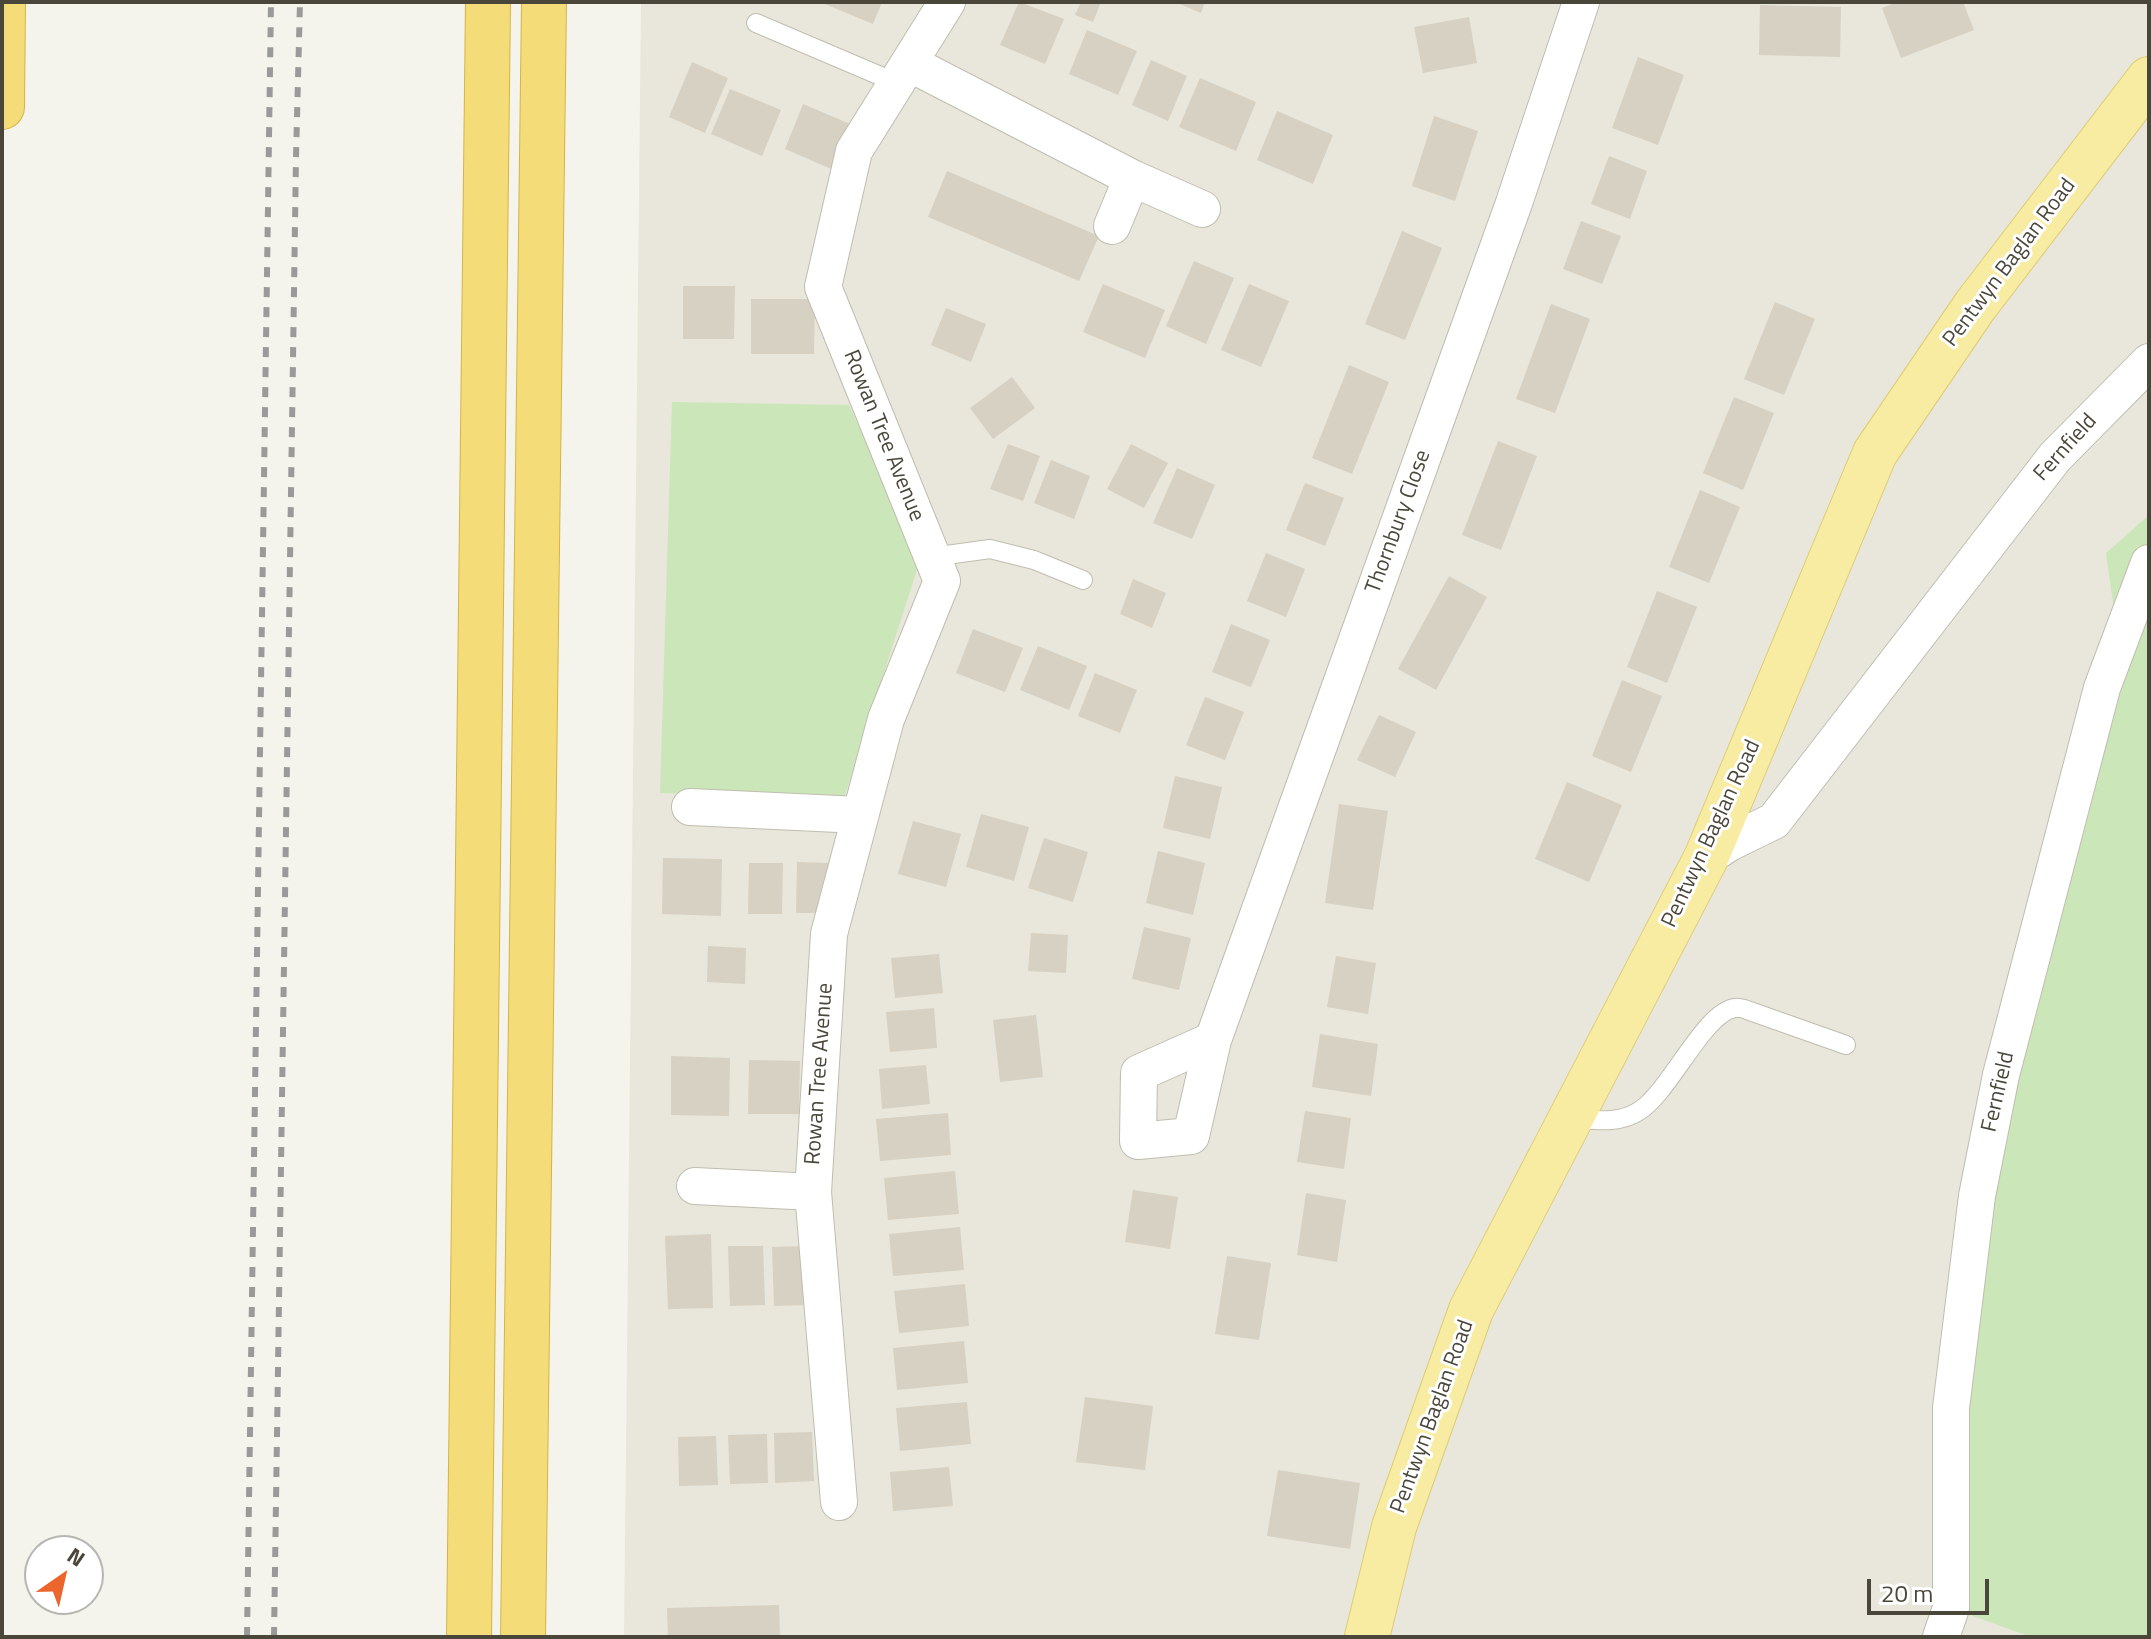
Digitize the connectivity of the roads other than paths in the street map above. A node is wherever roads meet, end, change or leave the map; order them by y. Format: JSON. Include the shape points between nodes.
{"nodes":[{"id":1,"x":3,"y":2,"type":"edge"},
{"id":2,"x":488,"y":2,"type":"edge"},
{"id":3,"x":544,"y":2,"type":"edge"},
{"id":4,"x":947,"y":2,"type":"edge"},
{"id":5,"x":1581,"y":2,"type":"edge"},
{"id":6,"x":756,"y":23,"type":"dead end"},
{"id":7,"x":903,"y":73,"type":"junction"},
{"id":8,"x":2149,"y":79,"type":"edge"},
{"id":9,"x":2,"y":107,"type":"edge"},
{"id":10,"x":1132,"y":178,"type":"junction"},
{"id":11,"x":1202,"y":209,"type":"dead end"},
{"id":12,"x":1112,"y":226,"type":"dead end"},
{"id":13,"x":2149,"y":362,"type":"edge"},
{"id":14,"x":932,"y":557,"type":"junction"},
{"id":15,"x":2149,"y":563,"type":"edge"},
{"id":16,"x":1083,"y":580,"type":"dead end"},
{"id":17,"x":690,"y":807,"type":"dead end"},
{"id":18,"x":860,"y":815,"type":"junction"},
{"id":19,"x":1706,"y":858,"type":"junction"},
{"id":20,"x":1213,"y":1040,"type":"dead end"},
{"id":21,"x":1846,"y":1045,"type":"dead end"},
{"id":22,"x":1570,"y":1119,"type":"junction"},
{"id":23,"x":695,"y":1186,"type":"dead end"},
{"id":24,"x":813,"y":1192,"type":"junction"},
{"id":25,"x":839,"y":1502,"type":"dead end"},
{"id":26,"x":469,"y":1637,"type":"edge"},
{"id":27,"x":523,"y":1637,"type":"edge"},
{"id":28,"x":1367,"y":1637,"type":"edge"},
{"id":29,"x":1941,"y":1637,"type":"edge"}],
"edges":[{"from":1,"to":9,"type":"highway"},
{"from":2,"to":26,"type":"highway"},
{"from":3,"to":27,"type":"highway"},
{"from":4,"to":7,"type":"street","name":"Rowan Tree Avenue"},
{"from":5,"to":20,"type":"street","name":"Thornbury Close","via":[[1514,203]]},
{"from":6,"to":7,"type":"lane"},
{"from":7,"to":10,"type":"street"},
{"from":7,"to":14,"type":"street","name":"Rowan Tree Avenue","via":[[854,151],[823,287]]},
{"from":8,"to":19,"type":"main road","name":"Pentwyn Baglan Road","via":[[1975,306],[1875,453]]},
{"from":10,"to":11,"type":"street"},
{"from":10,"to":12,"type":"street"},
{"from":13,"to":19,"type":"street","name":"Fernfield","via":[[2055,457],[1774,821]]},
{"from":14,"to":16,"type":"lane","via":[[990,549]]},
{"from":14,"to":18,"type":"street","name":"Rowan Tree Avenue","via":[[942,581],[886,719]]},
{"from":15,"to":29,"type":"street","name":"Fernfield","via":[[2102,688],[2001,1075],[1977,1196],[1951,1408],[1951,1608]]},
{"from":17,"to":18,"type":"street"},
{"from":18,"to":24,"type":"street","name":"Rowan Tree Avenue","via":[[829,934]]},
{"from":19,"to":22,"type":"main road","name":"Pentwyn Baglan Road"},
{"from":21,"to":22,"type":"lane","via":[[1735,1007],[1710,1025],[1640,1111],[1621,1119]]},
{"from":22,"to":28,"type":"main road","name":"Pentwyn Baglan Road","via":[[1471,1310],[1394,1527]]},
{"from":23,"to":24,"type":"street","name":"Rowan Tree Avenue"},
{"from":24,"to":25,"type":"street","name":"Rowan Tree Avenue"}]}
